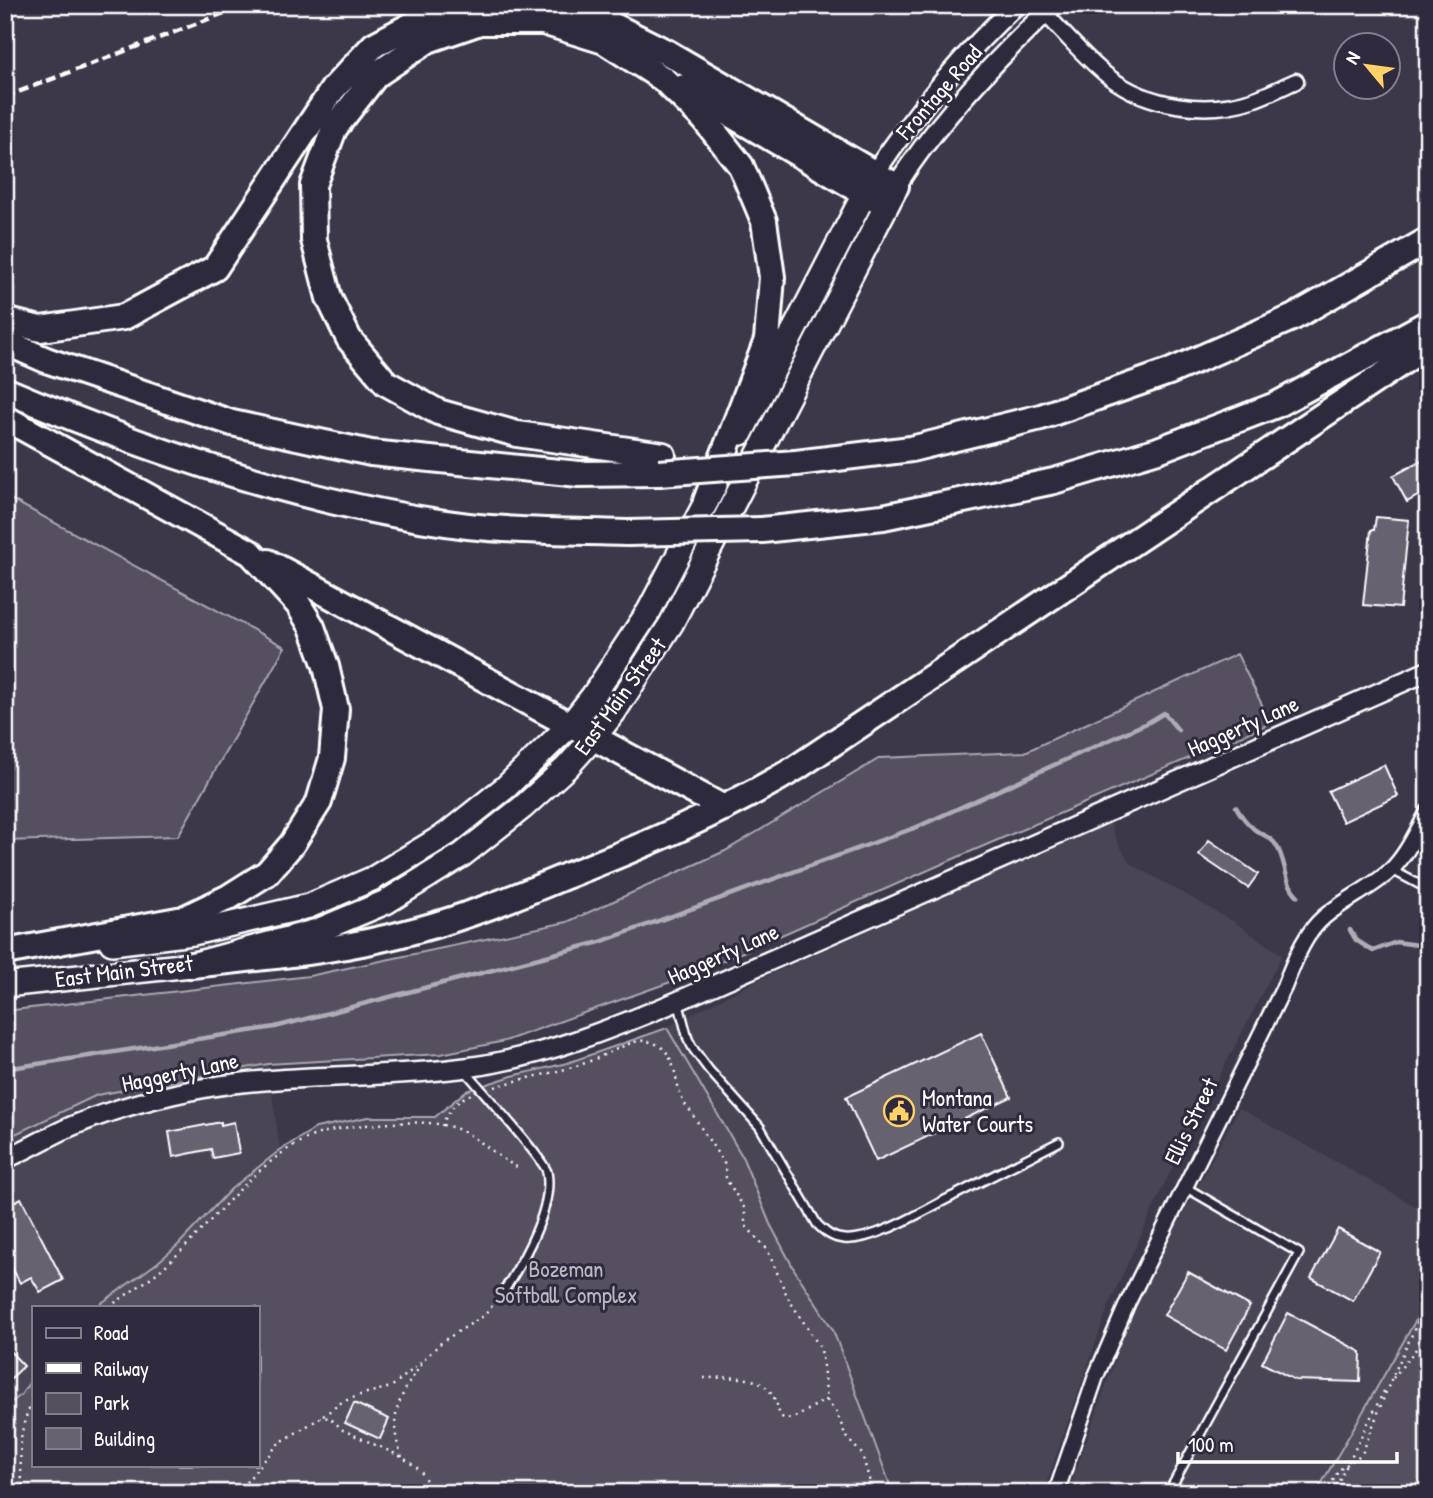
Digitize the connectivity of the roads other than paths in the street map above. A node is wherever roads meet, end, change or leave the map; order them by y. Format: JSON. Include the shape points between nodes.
{"nodes":[{"id":1,"x":461,"y":5,"type":"edge"},
{"id":2,"x":502,"y":5,"type":"edge"},
{"id":3,"x":1016,"y":5,"type":"edge"},
{"id":4,"x":1046,"y":8,"type":"edge"},
{"id":5,"x":604,"y":41,"type":"junction"},
{"id":6,"x":1296,"y":80,"type":"dead end"},
{"id":7,"x":880,"y":189,"type":"junction"},
{"id":8,"x":1428,"y":240,"type":"edge"},
{"id":9,"x":5,"y":320,"type":"edge"},
{"id":10,"x":1428,"y":323,"type":"edge"},
{"id":11,"x":5,"y":342,"type":"edge"},
{"id":12,"x":1428,"y":345,"type":"edge"},
{"id":13,"x":5,"y":390,"type":"edge"},
{"id":14,"x":5,"y":418,"type":"edge"},
{"id":15,"x":661,"y":464,"type":"junction"},
{"id":16,"x":706,"y":501,"type":"junction"},
{"id":17,"x":251,"y":554,"type":"junction"},
{"id":18,"x":1428,"y":671,"type":"edge"},
{"id":19,"x":571,"y":724,"type":"junction"},
{"id":20,"x":594,"y":737,"type":"junction"},
{"id":21,"x":724,"y":808,"type":"junction"},
{"id":22,"x":1428,"y":812,"type":"edge"},
{"id":23,"x":1392,"y":869,"type":"junction"},
{"id":24,"x":1428,"y":890,"type":"edge"},
{"id":25,"x":5,"y":953,"type":"edge"},
{"id":26,"x":191,"y":965,"type":"junction"},
{"id":27,"x":5,"y":985,"type":"edge"},
{"id":28,"x":678,"y":1001,"type":"junction"},
{"id":29,"x":463,"y":1068,"type":"junction"},
{"id":30,"x":1059,"y":1142,"type":"dead end"},
{"id":31,"x":5,"y":1159,"type":"edge"},
{"id":32,"x":1184,"y":1187,"type":"junction"},
{"id":33,"x":504,"y":1291,"type":"road end"},
{"id":34,"x":1056,"y":1493,"type":"edge"},
{"id":35,"x":1168,"y":1493,"type":"edge"}],
"edges":[{"from":1,"to":9,"type":"highway","via":[[374,45],[333,89],[215,268],[124,317],[40,329]]},
{"from":2,"to":7,"type":"highway","via":[[576,7],[668,53]]},
{"from":3,"to":7,"type":"street","name":"Frontage Road","via":[[919,111]]},
{"from":4,"to":6,"type":"street","via":[[1080,51],[1109,76],[1163,102],[1226,106],[1253,100]]},
{"from":4,"to":7,"type":"street","name":"Frontage Road"},
{"from":5,"to":7,"type":"highway"},
{"from":5,"to":15,"type":"highway","via":[[543,22],[480,22],[428,40],[376,75],[334,130],[313,185],[314,240],[329,298],[349,340],[386,383],[438,412]]},
{"from":5,"to":16,"type":"highway","via":[[663,79],[704,119],[741,166],[764,221],[772,277],[768,340]]},
{"from":7,"to":16,"type":"highway","name":"East Main Street"},
{"from":7,"to":20,"type":"highway","name":"East Main Street","via":[[671,624]]},
{"from":8,"to":15,"type":"highway","bridge":true,"via":[[1294,317],[1156,377],[1041,417],[911,449],[796,463]]},
{"from":10,"to":13,"type":"highway","bridge":true,"via":[[1276,405],[1158,450],[1054,481],[883,517],[762,530],[627,533],[469,526],[345,504],[88,425]]},
{"from":11,"to":15,"type":"highway","via":[[232,423],[372,453],[579,474]]},
{"from":12,"to":21,"type":"highway","via":[[796,768]]},
{"from":14,"to":17,"type":"highway"},
{"from":16,"to":19,"type":"highway","name":"East Main Street","via":[[649,611]]},
{"from":17,"to":19,"type":"highway"},
{"from":17,"to":25,"type":"highway","via":[[298,604],[312,627],[336,709],[332,758],[307,824],[267,873],[229,898],[183,919]]},
{"from":18,"to":28,"type":"street","name":"Haggerty Lane"},
{"from":19,"to":20,"type":"highway"},
{"from":19,"to":25,"type":"highway","name":"East Main Street","via":[[506,787],[447,834],[374,878],[309,906],[193,933]]},
{"from":20,"to":21,"type":"highway"},
{"from":20,"to":26,"type":"highway","name":"East Main Street","via":[[523,807],[462,855],[386,902],[317,931]]},
{"from":21,"to":26,"type":"highway","via":[[636,849],[417,930],[323,950]]},
{"from":22,"to":23,"type":"street","name":"Ellis Street"},
{"from":23,"to":24,"type":"lane"},
{"from":23,"to":32,"type":"street","name":"Ellis Street","via":[[1324,917],[1310,933]]},
{"from":26,"to":27,"type":"highway","name":"East Main Street"},
{"from":28,"to":29,"type":"street","name":"Haggerty Lane","via":[[566,1044]]},
{"from":28,"to":30,"type":"lane","via":[[694,1050],[760,1127],[817,1224],[835,1237],[859,1237],[891,1227]]},
{"from":29,"to":31,"type":"street","name":"Haggerty Lane","via":[[210,1087],[108,1113]]},
{"from":29,"to":33,"type":"lane","via":[[547,1169],[544,1206]]},
{"from":32,"to":34,"type":"street","name":"Ellis Street","via":[[1096,1376]]},
{"from":32,"to":35,"type":"lane","via":[[1299,1252]]}]}
